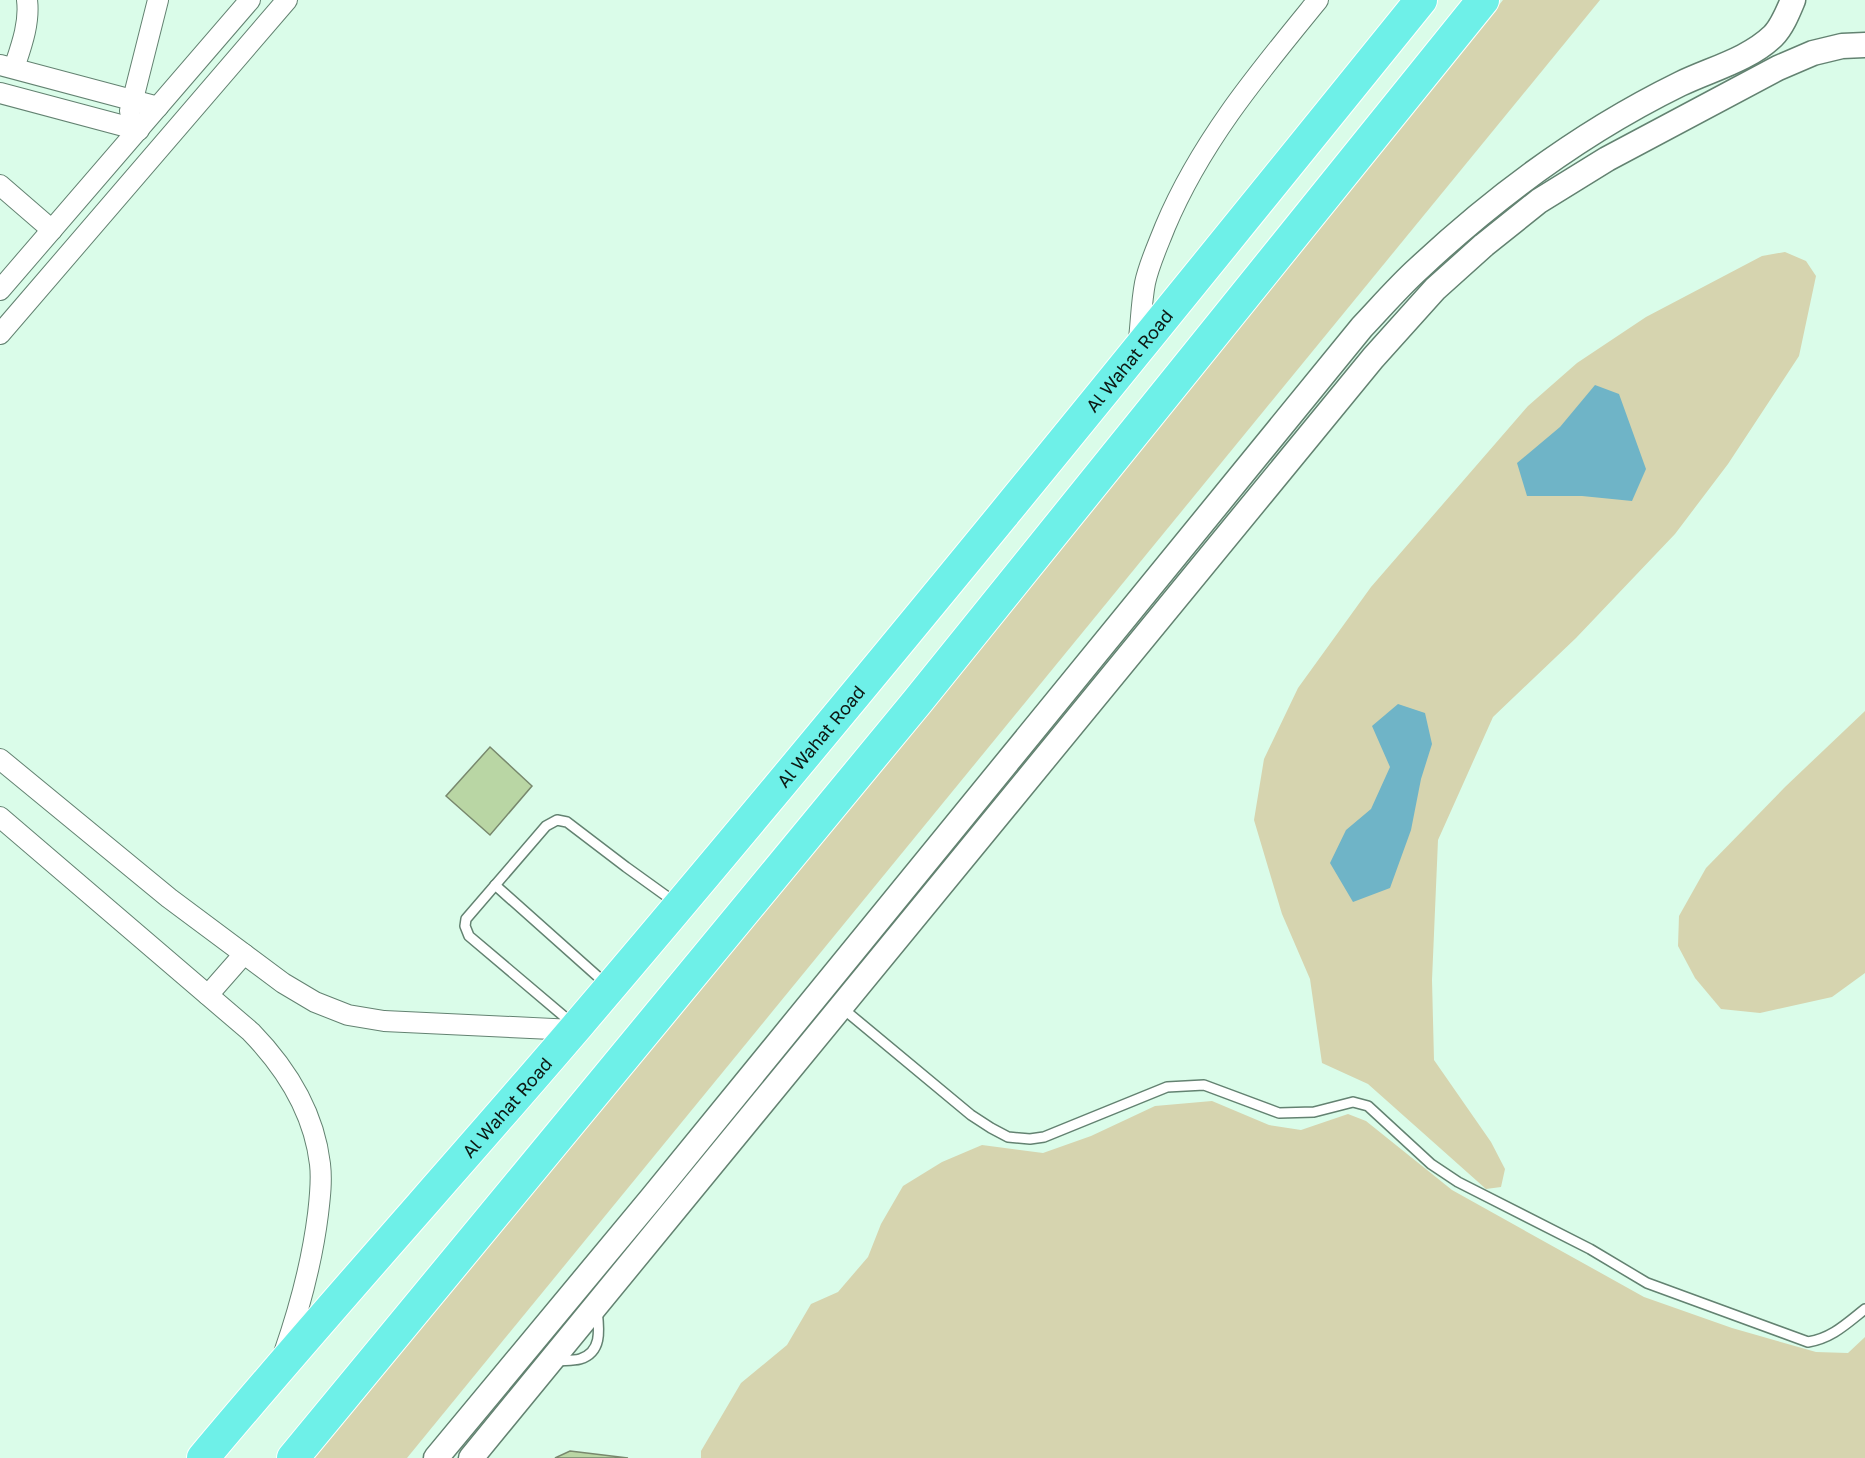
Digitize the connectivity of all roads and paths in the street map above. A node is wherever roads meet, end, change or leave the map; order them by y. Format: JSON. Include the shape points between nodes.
{"nodes":[{"id":1,"x":27,"y":0,"type":"edge"},
{"id":2,"x":158,"y":0,"type":"edge"},
{"id":3,"x":250,"y":0,"type":"edge"},
{"id":4,"x":287,"y":0,"type":"edge"},
{"id":5,"x":1318,"y":0,"type":"edge"},
{"id":6,"x":1421,"y":0,"type":"edge"},
{"id":7,"x":1483,"y":0,"type":"edge"},
{"id":8,"x":1793,"y":0,"type":"edge"},
{"id":9,"x":1865,"y":45,"type":"edge"},
{"id":10,"x":7,"y":67,"type":"edge"},
{"id":11,"x":0,"y":93,"type":"edge"},
{"id":12,"x":133,"y":100,"type":"junction"},
{"id":13,"x":158,"y":106,"type":"junction"},
{"id":14,"x":132,"y":128,"type":"junction"},
{"id":15,"x":0,"y":185,"type":"edge"},
{"id":16,"x":52,"y":230,"type":"junction"},
{"id":17,"x":0,"y":290,"type":"edge"},
{"id":18,"x":0,"y":334,"type":"edge"},
{"id":19,"x":1138,"y":350,"type":"junction"},
{"id":20,"x":1106,"y":640,"type":"junction"},
{"id":21,"x":1128,"y":657,"type":"junction"},
{"id":22,"x":0,"y":759,"type":"edge"},
{"id":23,"x":0,"y":817,"type":"edge"},
{"id":24,"x":495,"y":885,"type":"junction"},
{"id":25,"x":678,"y":904,"type":"junction"},
{"id":26,"x":244,"y":954,"type":"junction"},
{"id":27,"x":609,"y":987,"type":"junction"},
{"id":28,"x":208,"y":995,"type":"junction"},
{"id":29,"x":841,"y":1007,"type":"junction"},
{"id":30,"x":575,"y":1028,"type":"junction"},
{"id":31,"x":651,"y":1199,"type":"junction"},
{"id":32,"x":670,"y":1215,"type":"junction"},
{"id":33,"x":1865,"y":1309,"type":"edge"},
{"id":34,"x":280,"y":1366,"type":"junction"},
{"id":35,"x":202,"y":1458,"type":"edge"},
{"id":36,"x":293,"y":1458,"type":"edge"},
{"id":37,"x":436,"y":1458,"type":"edge"},
{"id":38,"x":471,"y":1458,"type":"edge"}],
"edges":[{"from":1,"to":10,"type":"street","via":[[24,36]]},
{"from":2,"to":12,"type":"street"},
{"from":3,"to":13,"type":"street"},
{"from":4,"to":18,"type":"street"},
{"from":5,"to":19,"type":"street","via":[[1254,78],[1190,174],[1157,245],[1146,282]]},
{"from":6,"to":19,"type":"highway","name":"Al Wahat Road"},
{"from":7,"to":36,"type":"highway","via":[[917,702]]},
{"from":8,"to":20,"type":"street","via":[[1775,34],[1753,52],[1669,90],[1609,123],[1478,215],[1418,269],[1362,327]]},
{"from":9,"to":21,"type":"street","via":[[1813,52],[1778,68],[1607,159],[1539,201],[1484,245],[1435,289],[1373,358]]},
{"from":10,"to":12,"type":"street"},
{"from":11,"to":14,"type":"street"},
{"from":12,"to":13,"type":"street"},
{"from":12,"to":14,"type":"street"},
{"from":13,"to":14,"type":"street"},
{"from":14,"to":16,"type":"street"},
{"from":15,"to":16,"type":"street"},
{"from":16,"to":17,"type":"street"},
{"from":19,"to":25,"type":"highway","name":"Al Wahat Road"},
{"from":20,"to":21,"type":"street"},
{"from":20,"to":31,"type":"street"},
{"from":21,"to":29,"type":"street"},
{"from":22,"to":26,"type":"street","via":[[169,898]]},
{"from":23,"to":28,"type":"street"},
{"from":24,"to":25,"type":"lane","via":[[546,825],[562,820]]},
{"from":24,"to":27,"type":"lane"},
{"from":24,"to":30,"type":"lane","via":[[466,919],[467,932]]},
{"from":25,"to":27,"type":"highway","name":"Al Wahat Road"},
{"from":26,"to":28,"type":"street"},
{"from":26,"to":30,"type":"street","via":[[315,1002],[348,1015],[384,1021]]},
{"from":27,"to":30,"type":"highway","name":"Al Wahat Road"},
{"from":28,"to":34,"type":"street","via":[[251,1032],[280,1065],[301,1102],[320,1162],[314,1246],[300,1307]]},
{"from":29,"to":32,"type":"street"},
{"from":29,"to":33,"type":"lane","via":[[971,1115],[1008,1137],[1044,1137],[1167,1087],[1204,1085],[1279,1113],[1314,1112],[1353,1102],[1368,1106],[1431,1164],[1458,1182],[1590,1249],[1647,1283],[1808,1342],[1834,1334]]},
{"from":30,"to":34,"type":"highway","name":"Al Wahat Road"},
{"from":31,"to":32,"type":"street"},
{"from":31,"to":37,"type":"street"},
{"from":32,"to":38,"type":"street"},
{"from":34,"to":35,"type":"highway","name":"Al Wahat Road"}]}
